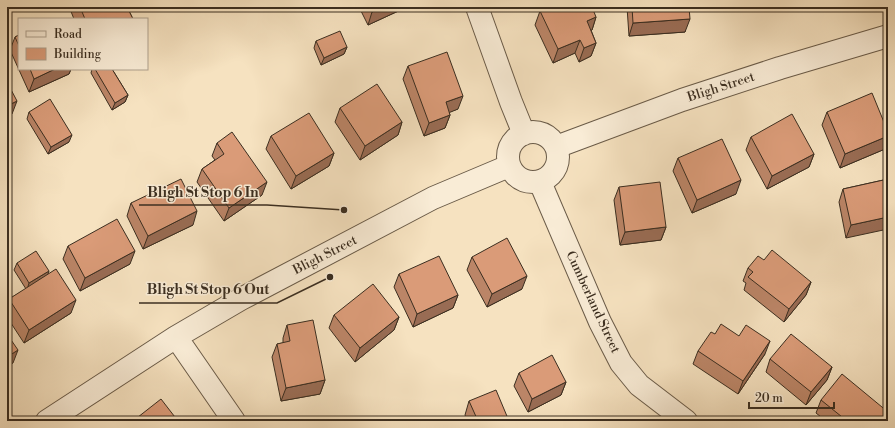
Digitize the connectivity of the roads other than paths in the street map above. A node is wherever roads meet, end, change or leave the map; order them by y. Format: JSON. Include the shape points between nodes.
{"nodes":[{"id":1,"x":477,"y":7,"type":"edge"},
{"id":2,"x":888,"y":36,"type":"edge"},
{"id":3,"x":524,"y":134,"type":"junction"},
{"id":4,"x":556,"y":147,"type":"junction"},
{"id":5,"x":509,"y":166,"type":"junction"},
{"id":6,"x":540,"y":182,"type":"junction"},
{"id":7,"x":176,"y":337,"type":"junction"},
{"id":8,"x":47,"y":421,"type":"edge"},
{"id":9,"x":234,"y":421,"type":"edge"},
{"id":10,"x":686,"y":421,"type":"edge"}],
"edges":[{"from":1,"to":3,"type":"street"},
{"from":2,"to":4,"type":"street","name":"Bligh Street","via":[[682,100]]},
{"from":3,"to":4,"type":"street","via":[[532,132],[546,136]]},
{"from":3,"to":5,"type":"street","via":[[511,143],[507,158]]},
{"from":4,"to":6,"type":"street","via":[[558,156],[554,172]]},
{"from":5,"to":6,"type":"street","via":[[512,173],[525,182]]},
{"from":5,"to":7,"type":"street","name":"Bligh Street","via":[[433,198],[241,299]]},
{"from":6,"to":10,"type":"street","name":"Cumberland Street","via":[[600,322],[621,362],[639,385]]},
{"from":7,"to":8,"type":"street","name":"Bligh Street"},
{"from":7,"to":9,"type":"street"}]}
